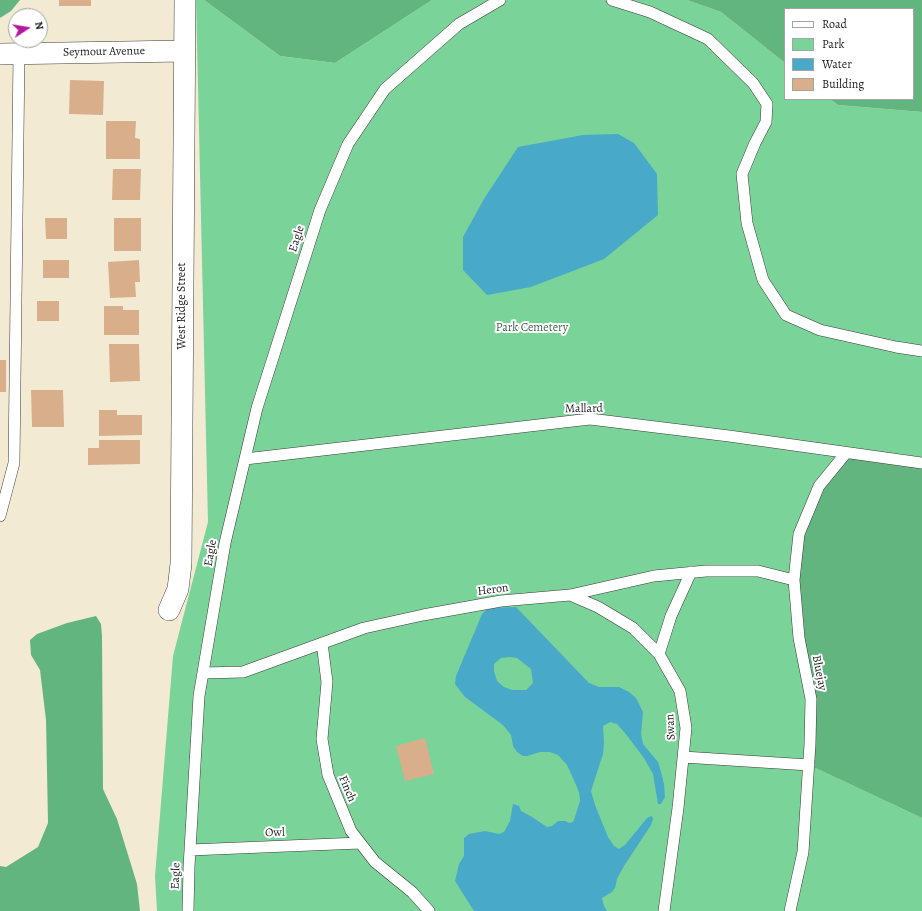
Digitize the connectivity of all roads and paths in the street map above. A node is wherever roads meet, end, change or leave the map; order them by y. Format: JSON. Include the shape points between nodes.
{"nodes":[{"id":1,"x":184,"y":0,"type":"edge"},
{"id":2,"x":500,"y":0,"type":"edge"},
{"id":3,"x":612,"y":0,"type":"edge"},
{"id":4,"x":184,"y":51,"type":"junction"},
{"id":5,"x":10,"y":54,"type":"edge"},
{"id":6,"x":922,"y":351,"type":"edge"},
{"id":7,"x":846,"y":452,"type":"junction"},
{"id":8,"x":245,"y":459,"type":"junction"},
{"id":9,"x":922,"y":463,"type":"edge"},
{"id":10,"x":0,"y":516,"type":"edge"},
{"id":11,"x":691,"y":572,"type":"junction"},
{"id":12,"x":794,"y":580,"type":"junction"},
{"id":13,"x":570,"y":595,"type":"junction"},
{"id":14,"x":169,"y":610,"type":"dead end"},
{"id":15,"x":322,"y":643,"type":"junction"},
{"id":16,"x":659,"y":654,"type":"junction"},
{"id":17,"x":203,"y":673,"type":"junction"},
{"id":18,"x":683,"y":757,"type":"junction"},
{"id":19,"x":809,"y":765,"type":"junction"},
{"id":20,"x":360,"y":842,"type":"junction"},
{"id":21,"x":190,"y":850,"type":"junction"},
{"id":22,"x":188,"y":911,"type":"edge"},
{"id":23,"x":429,"y":911,"type":"edge"},
{"id":24,"x":664,"y":911,"type":"edge"},
{"id":25,"x":790,"y":911,"type":"edge"}],
"edges":[{"from":1,"to":4,"type":"street","name":"West Ridge Street"},
{"from":2,"to":8,"type":"lane","name":"Eagle","via":[[459,24],[385,89],[348,144],[320,210],[257,408]]},
{"from":3,"to":6,"type":"lane","via":[[650,12],[708,39],[752,83],[767,104],[766,122],[742,174],[747,223],[763,280],[786,315],[820,330],[896,348]]},
{"from":4,"to":5,"type":"street","name":"Seymour Avenue"},
{"from":4,"to":14,"type":"street","name":"West Ridge Street","via":[[181,564],[178,590]]},
{"from":5,"to":10,"type":"lane","via":[[14,463]]},
{"from":7,"to":8,"type":"lane","name":"Mallard","via":[[590,419]]},
{"from":7,"to":9,"type":"lane","name":"Mallard"},
{"from":7,"to":12,"type":"lane","name":"Bluejay","via":[[819,486],[799,534]]},
{"from":8,"to":17,"type":"lane","name":"Eagle","via":[[226,543]]},
{"from":11,"to":12,"type":"lane","name":"Heron","via":[[758,571]]},
{"from":11,"to":13,"type":"lane","name":"Heron","via":[[654,576]]},
{"from":11,"to":16,"type":"lane","via":[[671,616]]},
{"from":12,"to":19,"type":"lane","name":"Bluejay","via":[[799,638],[811,699]]},
{"from":13,"to":15,"type":"lane","name":"Heron","via":[[501,601],[423,615],[364,628]]},
{"from":13,"to":16,"type":"lane","name":"Swan","via":[[598,607],[633,628]]},
{"from":15,"to":17,"type":"lane","name":"Heron","via":[[243,672]]},
{"from":15,"to":20,"type":"lane","name":"Finch","via":[[327,682],[322,739],[328,775],[351,831]]},
{"from":16,"to":18,"type":"lane","name":"Swan","via":[[680,690],[686,728]]},
{"from":17,"to":21,"type":"lane","name":"Eagle","via":[[199,696]]},
{"from":18,"to":19,"type":"lane"},
{"from":18,"to":24,"type":"lane","name":"Swan"},
{"from":19,"to":25,"type":"lane","name":"Bluejay","via":[[803,852]]},
{"from":20,"to":21,"type":"lane","name":"Owl"},
{"from":20,"to":23,"type":"lane","name":"Finch","via":[[375,862],[412,892]]},
{"from":21,"to":22,"type":"lane","name":"Eagle"}]}
